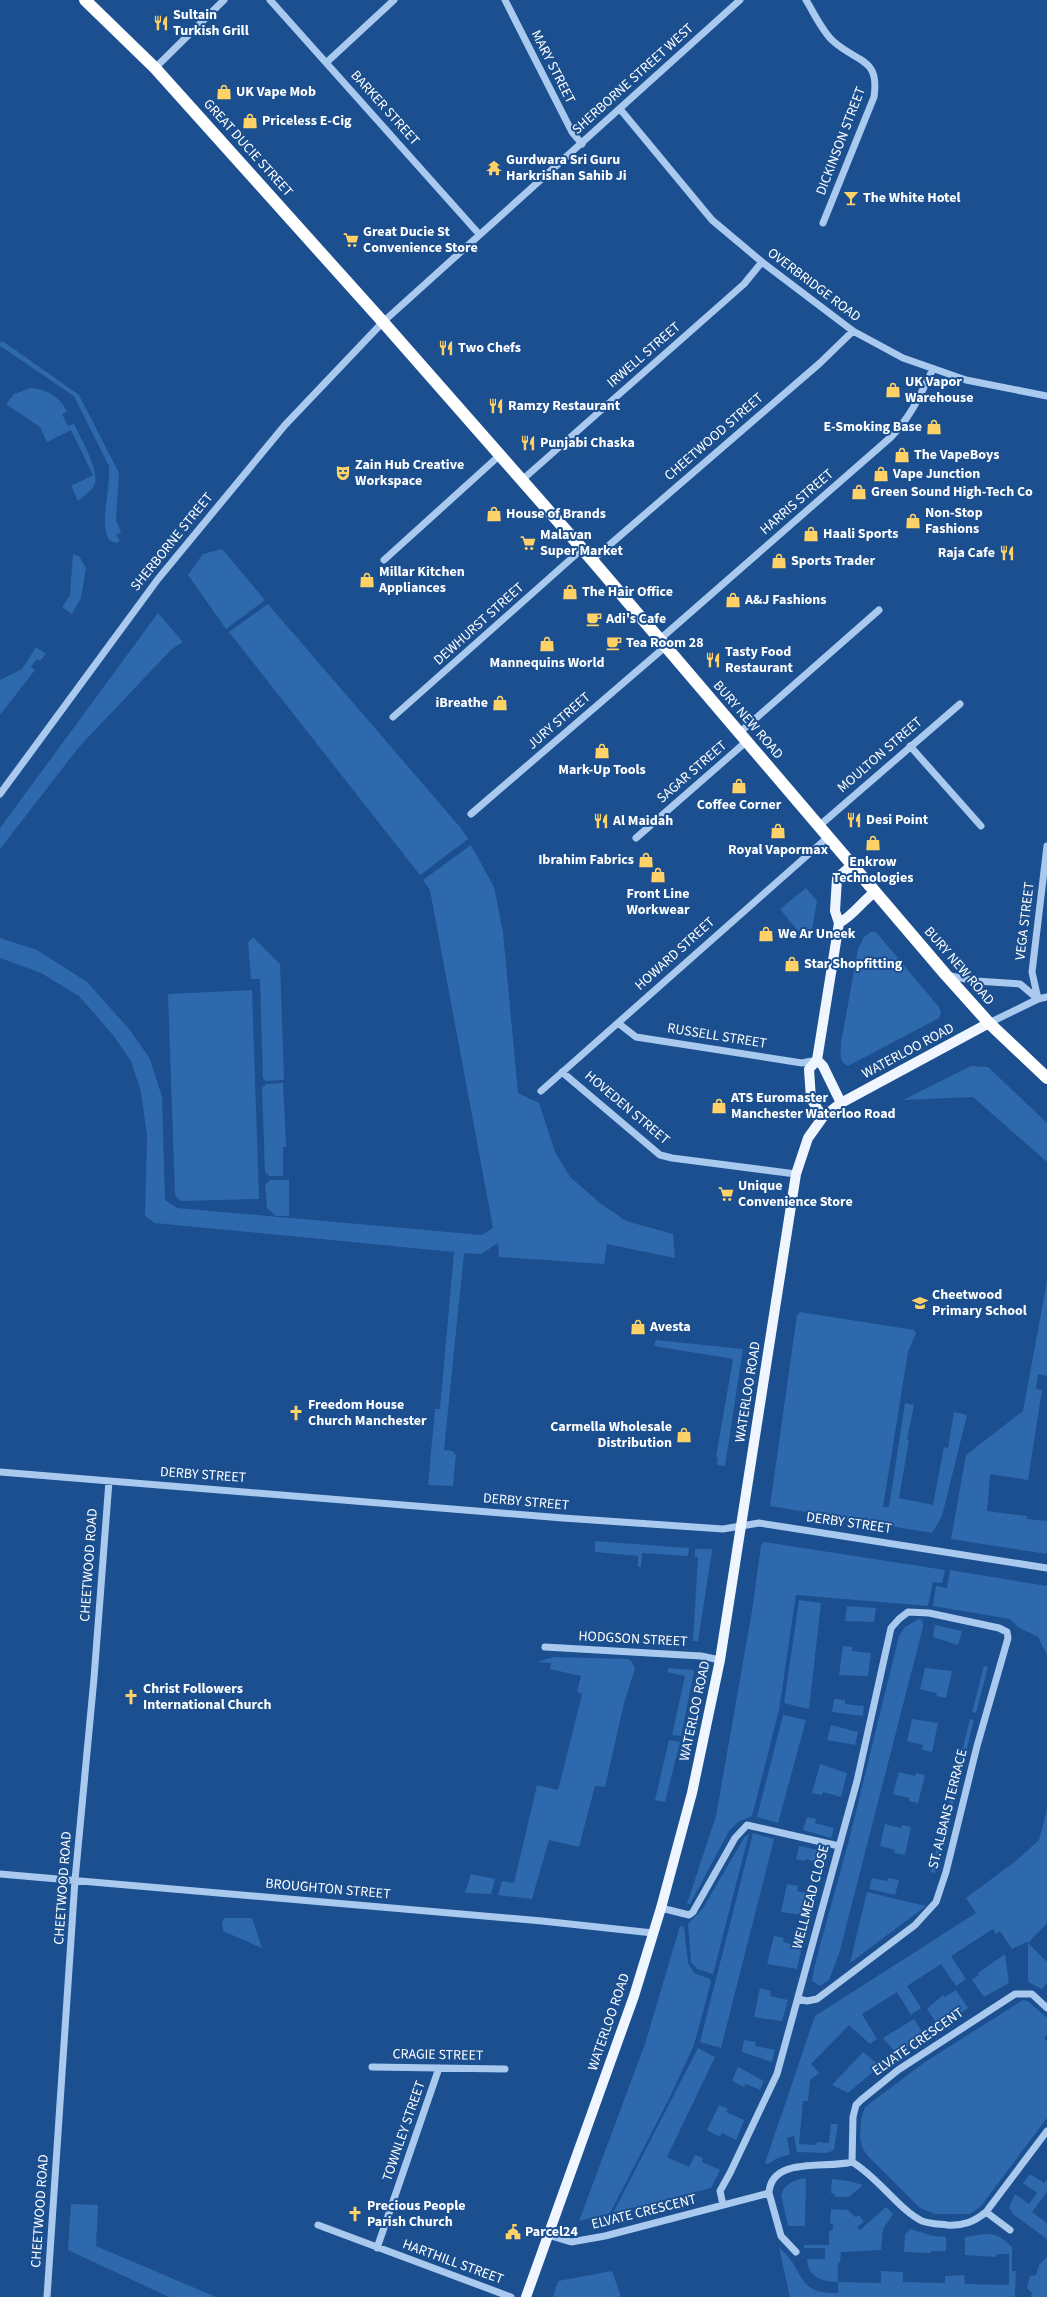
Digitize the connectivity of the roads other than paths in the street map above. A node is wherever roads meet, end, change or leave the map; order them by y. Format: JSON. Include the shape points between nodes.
{"nodes":[{"id":1,"x":85,"y":0,"type":"edge"},
{"id":2,"x":224,"y":0,"type":"edge"},
{"id":3,"x":270,"y":0,"type":"edge"},
{"id":4,"x":394,"y":0,"type":"edge"},
{"id":5,"x":505,"y":0,"type":"edge"},
{"id":6,"x":740,"y":0,"type":"edge"},
{"id":7,"x":806,"y":0,"type":"edge"},
{"id":8,"x":327,"y":62,"type":"junction"},
{"id":9,"x":155,"y":68,"type":"junction"},
{"id":10,"x":620,"y":109,"type":"junction"},
{"id":11,"x":582,"y":144,"type":"junction"},
{"id":12,"x":823,"y":223,"type":"dead end"},
{"id":13,"x":479,"y":234,"type":"junction"},
{"id":14,"x":762,"y":262,"type":"junction"},
{"id":15,"x":383,"y":322,"type":"junction"},
{"id":16,"x":853,"y":331,"type":"junction"},
{"id":17,"x":933,"y":369,"type":"junction"},
{"id":18,"x":1047,"y":396,"type":"edge"},
{"id":19,"x":500,"y":455,"type":"junction"},
{"id":20,"x":522,"y":480,"type":"junction"},
{"id":21,"x":581,"y":550,"type":"junction"},
{"id":22,"x":384,"y":560,"type":"dead end"},
{"id":23,"x":592,"y":560,"type":"junction"},
{"id":24,"x":879,"y":610,"type":"dead end"},
{"id":25,"x":662,"y":644,"type":"junction"},
{"id":26,"x":960,"y":704,"type":"dead end"},
{"id":27,"x":394,"y":717,"type":"dead end"},
{"id":28,"x":743,"y":737,"type":"junction"},
{"id":29,"x":910,"y":746,"type":"junction"},
{"id":30,"x":0,"y":794,"type":"edge"},
{"id":31,"x":471,"y":814,"type":"dead end"},
{"id":32,"x":819,"y":826,"type":"junction"},
{"id":33,"x":981,"y":826,"type":"dead end"},
{"id":34,"x":828,"y":837,"type":"junction"},
{"id":35,"x":636,"y":838,"type":"dead end"},
{"id":36,"x":1047,"y":846,"type":"edge"},
{"id":37,"x":852,"y":865,"type":"junction"},
{"id":38,"x":874,"y":892,"type":"junction"},
{"id":39,"x":839,"y":923,"type":"junction"},
{"id":40,"x":946,"y":975,"type":"junction"},
{"id":41,"x":1047,"y":997,"type":"edge"},
{"id":42,"x":1038,"y":999,"type":"junction"},
{"id":43,"x":618,"y":1023,"type":"junction"},
{"id":44,"x":989,"y":1023,"type":"junction"},
{"id":45,"x":816,"y":1060,"type":"junction"},
{"id":46,"x":562,"y":1072,"type":"junction"},
{"id":47,"x":1047,"y":1078,"type":"edge"},
{"id":48,"x":541,"y":1091,"type":"dead end"},
{"id":49,"x":841,"y":1104,"type":"junction"},
{"id":50,"x":823,"y":1117,"type":"junction"},
{"id":51,"x":796,"y":1174,"type":"junction"},
{"id":52,"x":0,"y":1472,"type":"edge"},
{"id":53,"x":109,"y":1481,"type":"junction"},
{"id":54,"x":740,"y":1525,"type":"junction"},
{"id":55,"x":1047,"y":1568,"type":"edge"},
{"id":56,"x":929,"y":1613,"type":"joint"},
{"id":57,"x":545,"y":1647,"type":"dead end"},
{"id":58,"x":720,"y":1660,"type":"junction"},
{"id":59,"x":839,"y":1846,"type":"junction"},
{"id":60,"x":0,"y":1874,"type":"edge"},
{"id":61,"x":75,"y":1880,"type":"junction"},
{"id":62,"x":661,"y":1908,"type":"junction"},
{"id":63,"x":653,"y":1933,"type":"junction"},
{"id":64,"x":798,"y":1999,"type":"junction"},
{"id":65,"x":1047,"y":2008,"type":"edge"},
{"id":66,"x":372,"y":2067,"type":"dead end"},
{"id":67,"x":439,"y":2068,"type":"junction"},
{"id":68,"x":505,"y":2069,"type":"dead end"},
{"id":69,"x":1047,"y":2131,"type":"edge"},
{"id":70,"x":852,"y":2162,"type":"junction"},
{"id":71,"x":769,"y":2193,"type":"junction"},
{"id":72,"x":723,"y":2205,"type":"junction"},
{"id":73,"x":986,"y":2212,"type":"junction"},
{"id":74,"x":318,"y":2225,"type":"dead end"},
{"id":75,"x":1010,"y":2230,"type":"dead end"},
{"id":76,"x":548,"y":2235,"type":"junction"},
{"id":77,"x":377,"y":2248,"type":"junction"},
{"id":78,"x":796,"y":2252,"type":"dead end"},
{"id":79,"x":47,"y":2297,"type":"edge"},
{"id":80,"x":511,"y":2297,"type":"edge"},
{"id":81,"x":526,"y":2297,"type":"edge"}],
"edges":[{"from":1,"to":9,"type":"highway","name":"GREAT DUCIE STREET"},
{"from":2,"to":9,"type":"street"},
{"from":3,"to":8,"type":"street","name":"BARKER STREET"},
{"from":4,"to":8,"type":"street"},
{"from":5,"to":11,"type":"street","name":"MARY STREET","via":[[572,132]]},
{"from":6,"to":10,"type":"street","name":"SHERBORNE STREET WEST"},
{"from":7,"to":12,"type":"street","name":"DICKINSON STREET","via":[[833,41],[869,65],[876,81],[874,97]]},
{"from":8,"to":13,"type":"street","name":"BARKER STREET"},
{"from":9,"to":15,"type":"highway","name":"GREAT DUCIE STREET"},
{"from":10,"to":11,"type":"street","name":"SHERBORNE STREET WEST"},
{"from":10,"to":14,"type":"street","name":"OVERBRIDGE ROAD","via":[[712,220]]},
{"from":11,"to":13,"type":"street","name":"SHERBORNE STREET WEST"},
{"from":13,"to":15,"type":"street","name":"SHERBORNE STREET WEST"},
{"from":14,"to":16,"type":"street","name":"OVERBRIDGE ROAD"},
{"from":14,"to":20,"type":"street","name":"IRWELL STREET","via":[[744,284]]},
{"from":15,"to":19,"type":"highway","name":"BURY NEW ROAD"},
{"from":15,"to":30,"type":"street","name":"SHERBORNE STREET","via":[[285,425],[177,554]]},
{"from":16,"to":17,"type":"street","name":"OVERBRIDGE ROAD","via":[[904,358]]},
{"from":16,"to":23,"type":"street","name":"CHEETWOOD STREET","via":[[820,363]]},
{"from":17,"to":18,"type":"street","name":"OVERBRIDGE ROAD","via":[[966,380]]},
{"from":17,"to":25,"type":"street","name":"HARRIS STREET","via":[[916,406],[893,435]]},
{"from":19,"to":20,"type":"highway","name":"BURY NEW ROAD"},
{"from":19,"to":22,"type":"street"},
{"from":20,"to":21,"type":"highway","name":"BURY NEW ROAD"},
{"from":21,"to":23,"type":"highway","name":"BURY NEW ROAD"},
{"from":21,"to":27,"type":"street","name":"DEWHURST STREET"},
{"from":23,"to":25,"type":"highway","name":"BURY NEW ROAD"},
{"from":24,"to":28,"type":"street","name":"SAGAR STREET"},
{"from":25,"to":28,"type":"highway","name":"BURY NEW ROAD"},
{"from":25,"to":31,"type":"street","name":"JURY STREET"},
{"from":26,"to":29,"type":"street","name":"MOULTON STREET"},
{"from":28,"to":32,"type":"highway","name":"BURY NEW ROAD"},
{"from":28,"to":35,"type":"street","name":"SAGAR STREET"},
{"from":29,"to":32,"type":"street","name":"MOULTON STREET"},
{"from":29,"to":33,"type":"street"},
{"from":32,"to":34,"type":"highway","name":"BURY NEW ROAD"},
{"from":34,"to":37,"type":"highway","name":"BURY NEW ROAD"},
{"from":34,"to":43,"type":"street","name":"HOWARD STREET"},
{"from":36,"to":42,"type":"street","name":"VEGA STREET","via":[[1032,972]]},
{"from":37,"to":38,"type":"highway","name":"BURY NEW ROAD"},
{"from":37,"to":39,"type":"main road","via":[[837,878],[835,911]]},
{"from":38,"to":39,"type":"main road","via":[[861,903],[852,916]]},
{"from":38,"to":40,"type":"highway","name":"BURY NEW ROAD"},
{"from":39,"to":45,"type":"main road"},
{"from":40,"to":42,"type":"street","via":[[1020,984]]},
{"from":40,"to":44,"type":"highway","name":"BURY NEW ROAD"},
{"from":41,"to":42,"type":"street"},
{"from":42,"to":44,"type":"street"},
{"from":43,"to":45,"type":"street","name":"RUSSELL STREET","via":[[636,1037],[802,1063]]},
{"from":43,"to":46,"type":"street","name":"HOWARD STREET"},
{"from":44,"to":47,"type":"highway","name":"BURY NEW ROAD"},
{"from":44,"to":49,"type":"main road","name":"WATERLOO ROAD"},
{"from":45,"to":49,"type":"main road","via":[[823,1066]]},
{"from":45,"to":50,"type":"main road","via":[[809,1069],[812,1099]]},
{"from":46,"to":48,"type":"street","name":"HOWARD STREET"},
{"from":46,"to":51,"type":"street","name":"HOVEDEN STREET","via":[[660,1155]]},
{"from":49,"to":50,"type":"main road","name":"WATERLOO ROAD"},
{"from":50,"to":51,"type":"main road","name":"WATERLOO ROAD","via":[[808,1138]]},
{"from":51,"to":54,"type":"main road","name":"WATERLOO ROAD"},
{"from":52,"to":53,"type":"street","name":"DERBY STREET"},
{"from":53,"to":54,"type":"street","name":"DERBY STREET","via":[[563,1518],[723,1529]]},
{"from":53,"to":61,"type":"street","name":"CHEETWOOD ROAD"},
{"from":54,"to":55,"type":"street","name":"DERBY STREET","via":[[760,1523]]},
{"from":54,"to":58,"type":"main road","name":"WATERLOO ROAD"},
{"from":56,"to":59,"type":"street","name":"WELLMEAD CLOSE","via":[[908,1612],[891,1628],[857,1781]]},
{"from":56,"to":64,"type":"street","name":"ST. ALBANS TERRACE","via":[[999,1628],[1007,1632],[1008,1638],[936,1902],[915,1925],[817,1999]]},
{"from":57,"to":58,"type":"street","name":"HODGSON STREET","via":[[701,1656]]},
{"from":58,"to":62,"type":"main road","name":"WATERLOO ROAD","via":[[692,1793]]},
{"from":59,"to":62,"type":"street","via":[[748,1825],[735,1838],[693,1912],[689,1915]]},
{"from":59,"to":64,"type":"street","name":"WELLMEAD CLOSE"},
{"from":60,"to":61,"type":"street","name":"BROUGHTON STREET"},
{"from":61,"to":63,"type":"street","name":"BROUGHTON STREET"},
{"from":61,"to":79,"type":"street","name":"CHEETWOOD ROAD"},
{"from":62,"to":63,"type":"main road","name":"WATERLOO ROAD"},
{"from":63,"to":76,"type":"main road","name":"WATERLOO ROAD","via":[[611,2062]]},
{"from":64,"to":72,"type":"street","name":"WELLMEAD CLOSE","via":[[777,2074],[720,2191]]},
{"from":65,"to":70,"type":"street","name":"ELVATE CRESCENT","via":[[1032,1994],[1015,1994],[901,2068],[861,2100],[854,2112]]},
{"from":66,"to":67,"type":"street","name":"CRAGIE STREET"},
{"from":67,"to":68,"type":"street","name":"CRAGIE STREET"},
{"from":67,"to":77,"type":"street","name":"TOWNLEY STREET"},
{"from":69,"to":73,"type":"street"},
{"from":70,"to":71,"type":"street","via":[[832,2166],[800,2166],[783,2170],[772,2179]]},
{"from":70,"to":73,"type":"street","via":[[866,2170],[911,2214],[923,2221],[962,2224],[974,2221]]},
{"from":71,"to":72,"type":"street","name":"ELVATE CRESCENT"},
{"from":71,"to":78,"type":"street","via":[[782,2236]]},
{"from":72,"to":76,"type":"street","name":"ELVATE CRESCENT","via":[[578,2241],[571,2242]]},
{"from":73,"to":75,"type":"street"},
{"from":74,"to":77,"type":"street","name":"HARTHILL STREET"},
{"from":76,"to":81,"type":"main road","name":"WATERLOO ROAD"},
{"from":77,"to":80,"type":"street","name":"HARTHILL STREET"}]}
